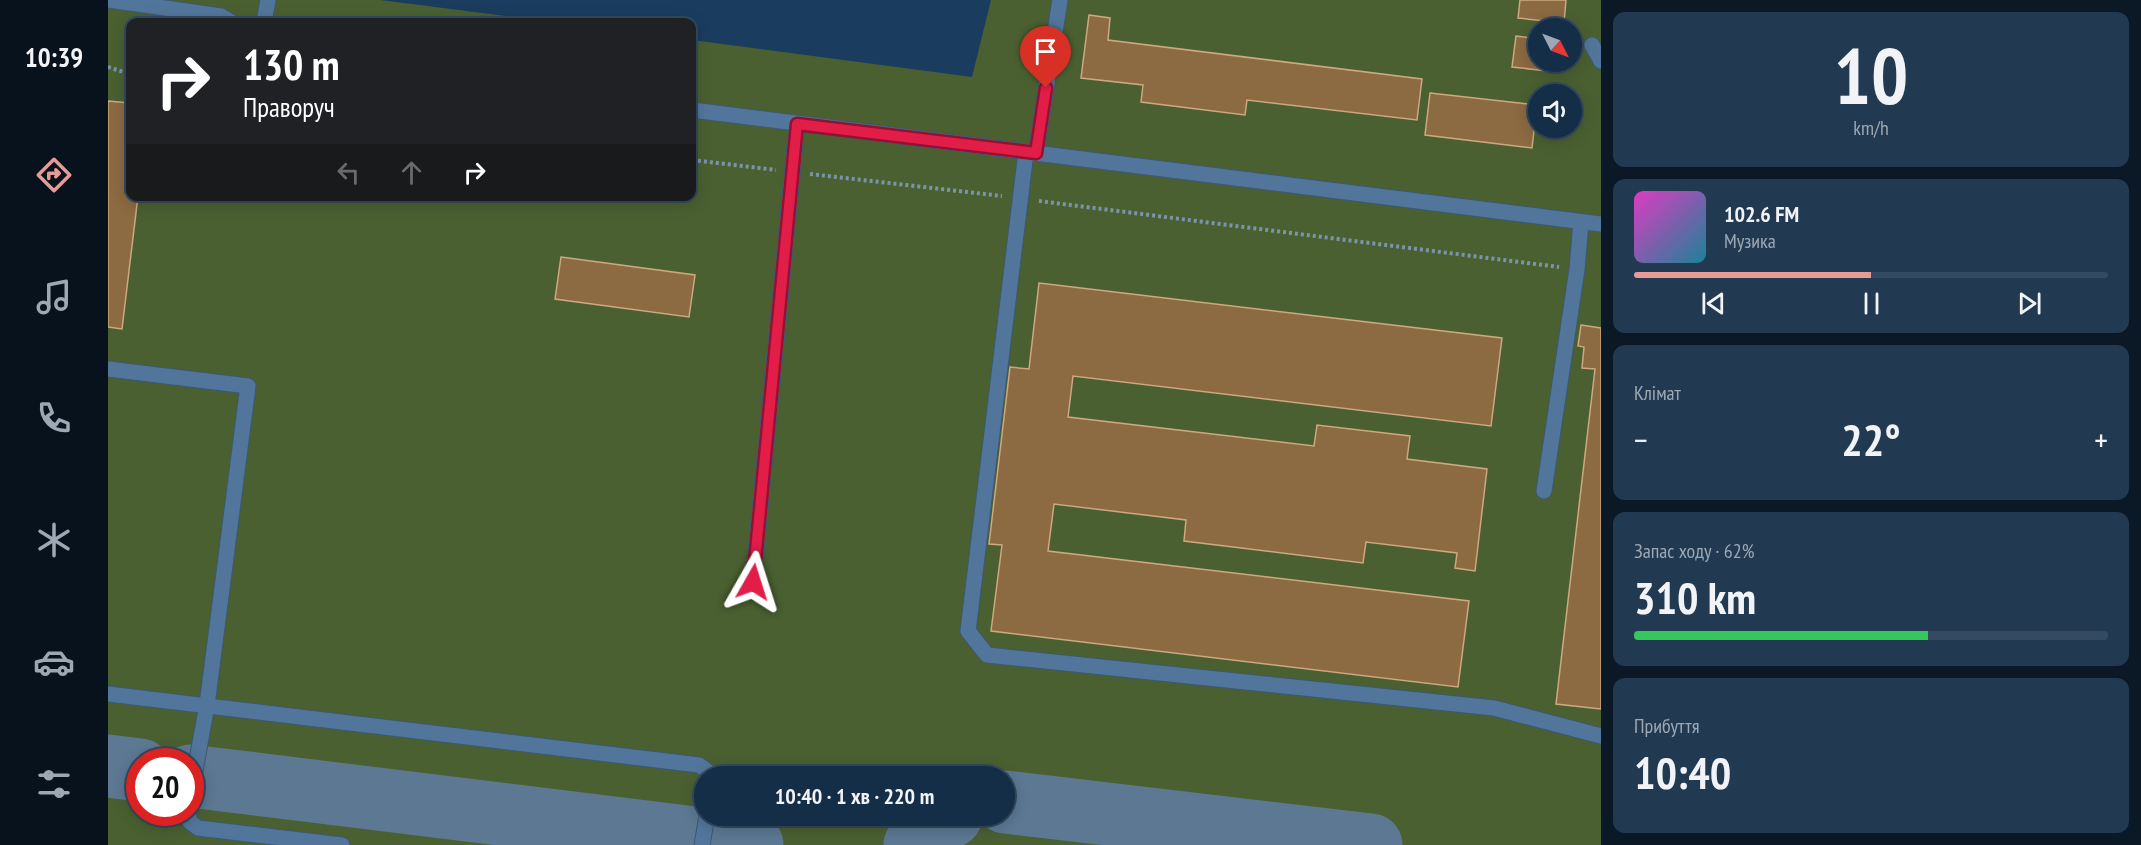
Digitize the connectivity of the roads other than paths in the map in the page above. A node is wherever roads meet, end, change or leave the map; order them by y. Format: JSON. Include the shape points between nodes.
{"nodes":[{"id":1,"x":109,"y":0,"type":"edge"},
{"id":2,"x":268,"y":0,"type":"edge"},
{"id":3,"x":1060,"y":0,"type":"edge"},
{"id":4,"x":224,"y":18,"type":"edge"},
{"id":5,"x":265,"y":18,"type":"edge"},
{"id":6,"x":1592,"y":45,"type":"dead end"},
{"id":7,"x":1601,"y":61,"type":"edge"},
{"id":8,"x":696,"y":111,"type":"edge"},
{"id":9,"x":797,"y":124,"type":"junction"},
{"id":10,"x":1031,"y":153,"type":"junction"},
{"id":11,"x":1581,"y":222,"type":"junction"},
{"id":12,"x":1601,"y":224,"type":"edge"},
{"id":13,"x":108,"y":369,"type":"edge"},
{"id":14,"x":1544,"y":491,"type":"dead end"},
{"id":15,"x":753,"y":582,"type":"dead end"},
{"id":16,"x":108,"y":693,"type":"edge"},
{"id":17,"x":207,"y":705,"type":"junction"},
{"id":18,"x":1601,"y":736,"type":"edge"},
{"id":19,"x":199,"y":748,"type":"edge"},
{"id":20,"x":700,"y":766,"type":"edge"},
{"id":21,"x":195,"y":826,"type":"edge"},
{"id":22,"x":705,"y":826,"type":"edge"},
{"id":23,"x":342,"y":845,"type":"edge"},
{"id":24,"x":702,"y":845,"type":"edge"}],
"edges":[{"from":1,"to":4,"type":"lane"},
{"from":2,"to":5,"type":"lane"},
{"from":3,"to":10,"type":"lane"},
{"from":6,"to":7,"type":"lane"},
{"from":8,"to":9,"type":"lane"},
{"from":9,"to":10,"type":"lane"},
{"from":9,"to":15,"type":"lane"},
{"from":10,"to":11,"type":"lane"},
{"from":10,"to":18,"type":"lane","via":[[1019,198],[968,631],[987,655],[1494,708]]},
{"from":11,"to":12,"type":"lane"},
{"from":11,"to":14,"type":"lane"},
{"from":13,"to":17,"type":"lane","via":[[248,386]]},
{"from":16,"to":17,"type":"lane"},
{"from":17,"to":19,"type":"lane"},
{"from":17,"to":20,"type":"lane"},
{"from":21,"to":23,"type":"lane"},
{"from":22,"to":24,"type":"lane"}]}
